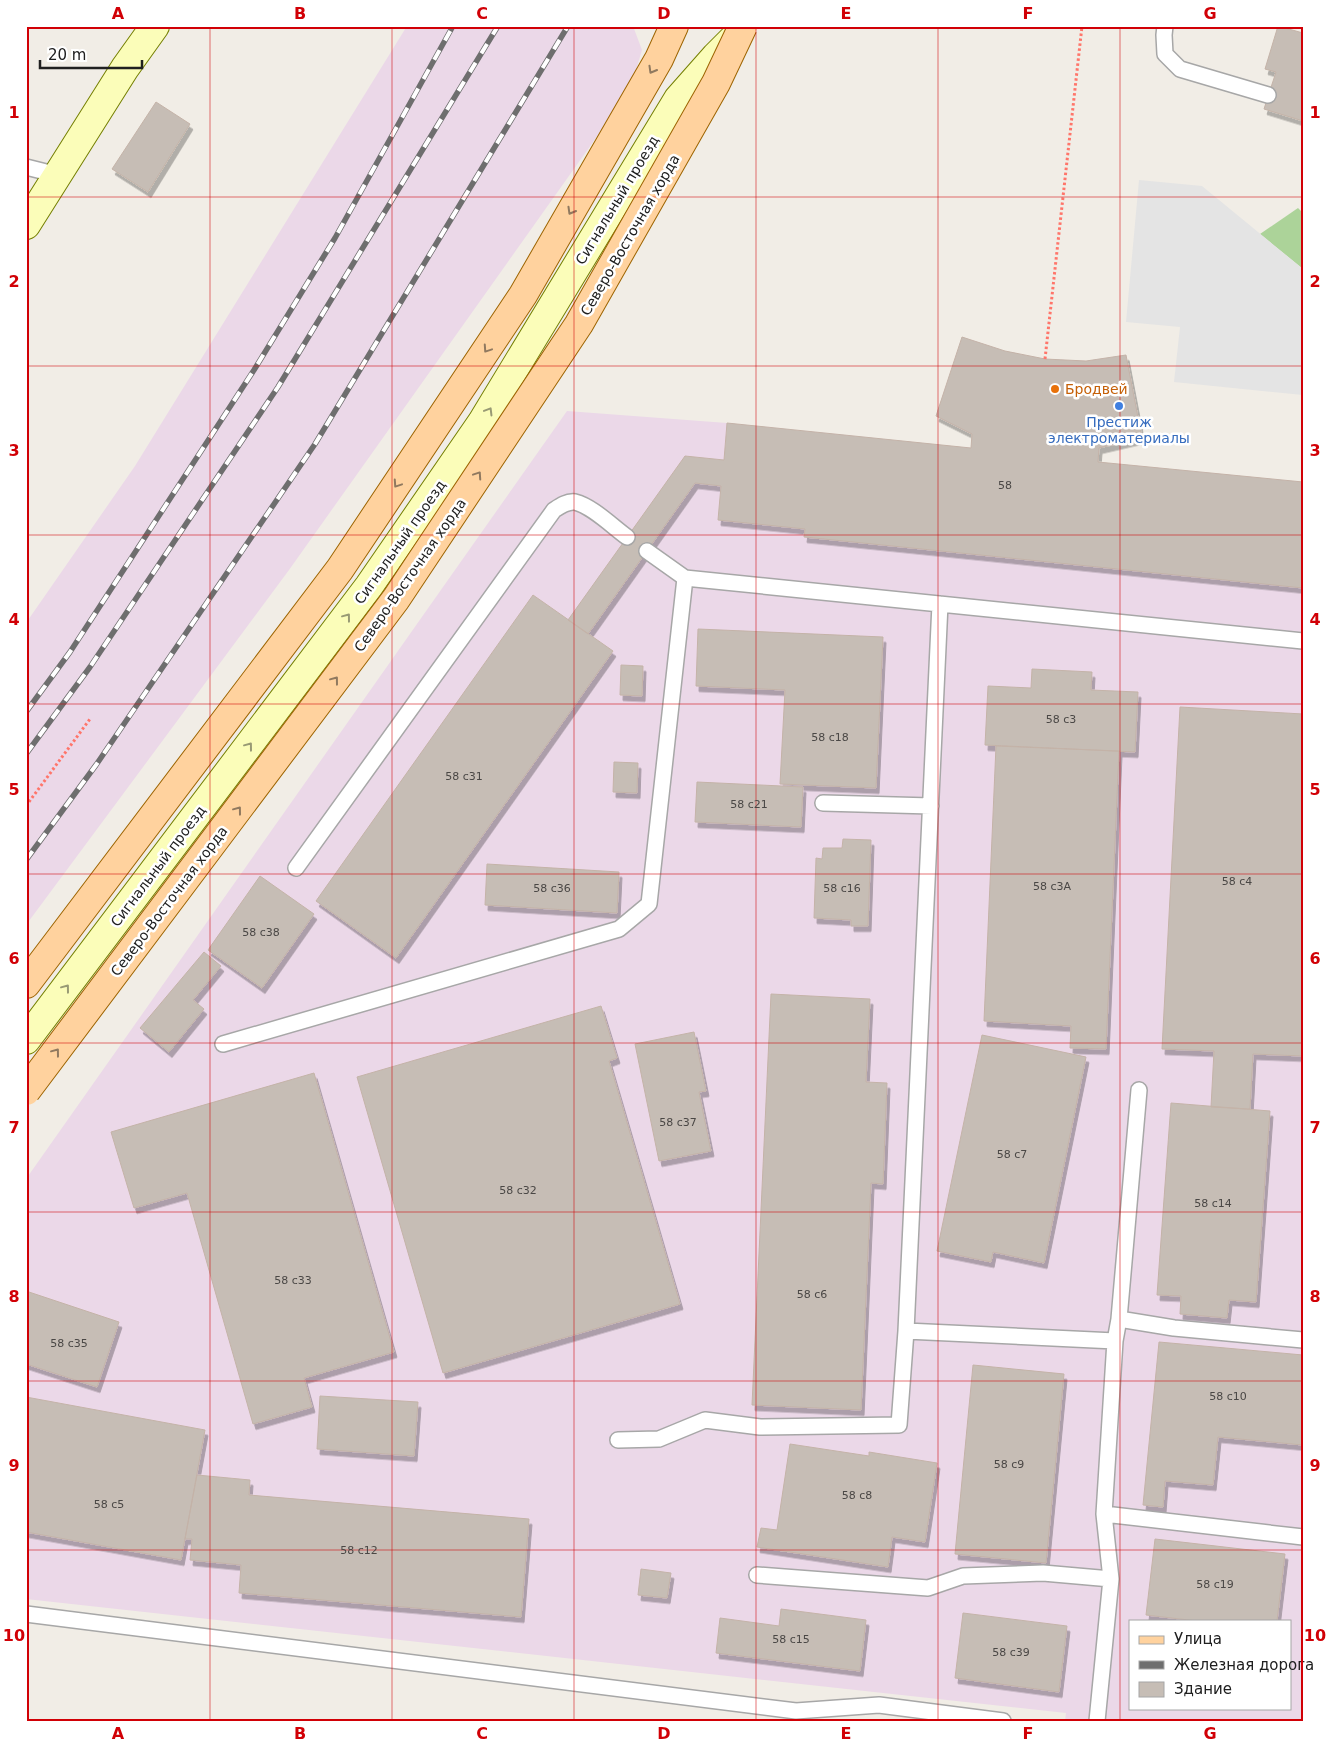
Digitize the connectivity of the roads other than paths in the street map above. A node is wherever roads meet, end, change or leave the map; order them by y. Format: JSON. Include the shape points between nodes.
{"nodes":[{"id":1,"x":135,"y":26,"type":"edge"},
{"id":2,"x":156,"y":26,"type":"edge"},
{"id":3,"x":674,"y":26,"type":"edge"},
{"id":4,"x":745,"y":26,"type":"edge"},
{"id":5,"x":1165,"y":26,"type":"edge"},
{"id":6,"x":126,"y":68,"type":"junction"},
{"id":7,"x":1268,"y":95,"type":"dead end"},
{"id":8,"x":26,"y":167,"type":"edge"},
{"id":9,"x":58,"y":176,"type":"junction"},
{"id":10,"x":26,"y":225,"type":"edge"},
{"id":11,"x":627,"y":537,"type":"dead end"},
{"id":12,"x":646,"y":551,"type":"dead end"},
{"id":13,"x":684,"y":578,"type":"junction"},
{"id":14,"x":940,"y":604,"type":"junction"},
{"id":15,"x":1303,"y":641,"type":"edge"},
{"id":16,"x":823,"y":803,"type":"dead end"},
{"id":17,"x":930,"y":806,"type":"junction"},
{"id":18,"x":296,"y":868,"type":"dead end"},
{"id":19,"x":26,"y":984,"type":"edge"},
{"id":20,"x":26,"y":1040,"type":"edge"},
{"id":21,"x":223,"y":1044,"type":"dead end"},
{"id":22,"x":1139,"y":1090,"type":"dead end"},
{"id":23,"x":26,"y":1091,"type":"edge"},
{"id":24,"x":1118,"y":1319,"type":"junction"},
{"id":25,"x":906,"y":1331,"type":"junction"},
{"id":26,"x":1303,"y":1340,"type":"edge"},
{"id":27,"x":1115,"y":1341,"type":"junction"},
{"id":28,"x":618,"y":1440,"type":"dead end"},
{"id":29,"x":1104,"y":1514,"type":"junction"},
{"id":30,"x":1303,"y":1537,"type":"edge"},
{"id":31,"x":757,"y":1576,"type":"dead end"},
{"id":32,"x":1111,"y":1579,"type":"junction"},
{"id":33,"x":26,"y":1614,"type":"edge"},
{"id":34,"x":1003,"y":1721,"type":"edge"},
{"id":35,"x":1097,"y":1721,"type":"edge"}],
"edges":[{"from":1,"to":6,"type":"street","via":[[136,37]]},
{"from":2,"to":6,"type":"street"},
{"from":3,"to":19,"type":"main road","one_way":true,"via":[[659,59],[523,295],[340,569]]},
{"from":20,"to":4,"type":"street","name":"Сигнальный проезд","one_way":true,"via":[[369,586],[482,422],[678,99]]},
{"from":23,"to":4,"type":"main road","name":"Северо-Восточная хорда","one_way":true,"bridge":true,"via":[[396,599],[579,324]]},
{"from":5,"to":7,"type":"lane","via":[[1165,54],[1180,69]]},
{"from":6,"to":9,"type":"street"},
{"from":8,"to":9,"type":"lane"},
{"from":9,"to":10,"type":"street"},
{"from":11,"to":18,"type":"lane","via":[[588,508],[574,502],[564,503],[554,510]]},
{"from":12,"to":13,"type":"lane"},
{"from":13,"to":14,"type":"lane"},
{"from":13,"to":21,"type":"lane","via":[[649,904],[619,929]]},
{"from":14,"to":15,"type":"lane"},
{"from":14,"to":17,"type":"lane"},
{"from":16,"to":17,"type":"lane"},
{"from":17,"to":25,"type":"lane"},
{"from":22,"to":24,"type":"lane"},
{"from":24,"to":26,"type":"lane","via":[[1174,1328]]},
{"from":24,"to":27,"type":"lane"},
{"from":25,"to":27,"type":"lane"},
{"from":25,"to":28,"type":"lane","via":[[899,1426],[760,1427],[705,1420],[659,1439]]},
{"from":27,"to":29,"type":"lane"},
{"from":29,"to":30,"type":"lane"},
{"from":29,"to":32,"type":"lane"},
{"from":31,"to":32,"type":"lane","via":[[928,1588],[963,1576],[1043,1573]]},
{"from":32,"to":35,"type":"lane"},
{"from":33,"to":34,"type":"lane","via":[[796,1711],[878,1705]]}]}
